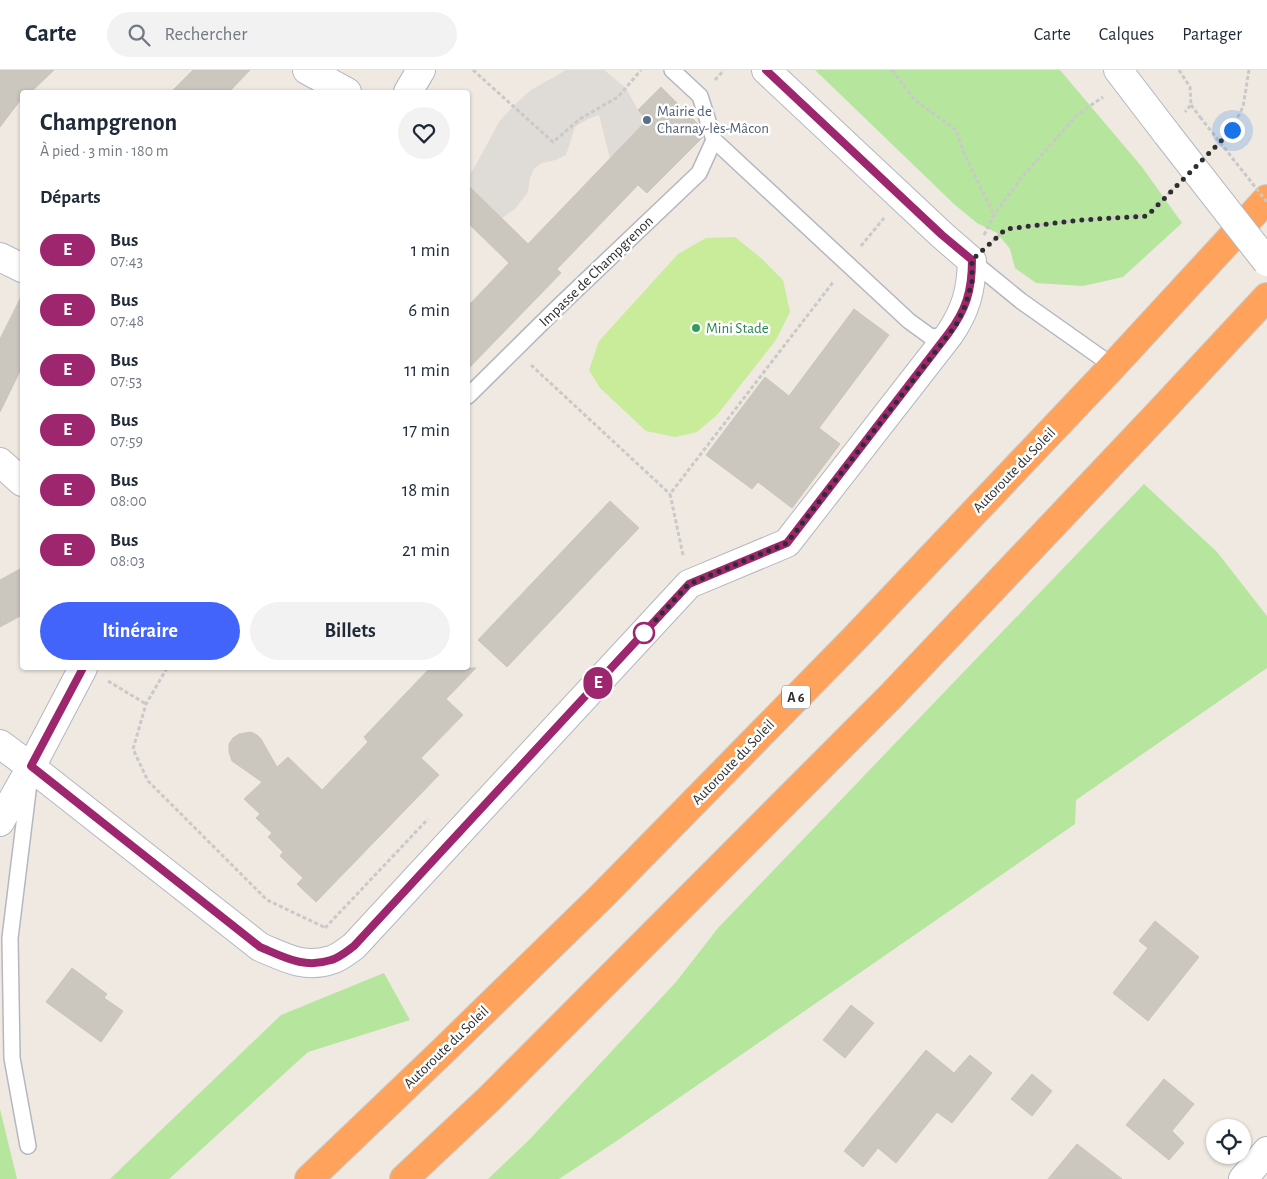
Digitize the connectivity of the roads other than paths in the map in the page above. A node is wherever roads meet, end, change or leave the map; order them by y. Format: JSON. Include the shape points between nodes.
{"nodes":[{"id":1,"x":307,"y":70,"type":"edge"},
{"id":2,"x":421,"y":70,"type":"edge"},
{"id":3,"x":672,"y":70,"type":"edge"},
{"id":4,"x":766,"y":70,"type":"edge"},
{"id":5,"x":1122,"y":76,"type":"edge"},
{"id":6,"x":343,"y":90,"type":"edge"},
{"id":7,"x":409,"y":90,"type":"edge"},
{"id":8,"x":714,"y":140,"type":"junction"},
{"id":9,"x":1267,"y":201,"type":"edge"},
{"id":10,"x":0,"y":256,"type":"edge"},
{"id":11,"x":972,"y":260,"type":"junction"},
{"id":12,"x":1267,"y":262,"type":"edge"},
{"id":13,"x":20,"y":267,"type":"edge"},
{"id":14,"x":1267,"y":297,"type":"edge"},
{"id":15,"x":948,"y":334,"type":"junction"},
{"id":16,"x":1113,"y":366,"type":"junction"},
{"id":17,"x":470,"y":394,"type":"edge"},
{"id":18,"x":0,"y":462,"type":"edge"},
{"id":19,"x":20,"y":480,"type":"edge"},
{"id":20,"x":95,"y":674,"type":"edge"},
{"id":21,"x":0,"y":744,"type":"edge"},
{"id":22,"x":31,"y":766,"type":"junction"},
{"id":23,"x":0,"y":822,"type":"edge"},
{"id":24,"x":28,"y":1146,"type":"dead end"},
{"id":25,"x":1267,"y":1151,"type":"edge"},
{"id":26,"x":309,"y":1179,"type":"edge"},
{"id":27,"x":404,"y":1179,"type":"edge"},
{"id":28,"x":1244,"y":1179,"type":"edge"}],
"edges":[{"from":1,"to":6,"type":"street"},
{"from":2,"to":7,"type":"street"},
{"from":3,"to":8,"type":"lane","via":[[700,96]]},
{"from":4,"to":11,"type":"street"},
{"from":5,"to":12,"type":"street","bridge":true},
{"from":8,"to":15,"type":"lane","via":[[909,321],[931,337]]},
{"from":8,"to":17,"type":"lane","name":"Impasse de Champgrenon","via":[[699,172]]},
{"from":9,"to":16,"type":"highway","name":"Autoroute du Soleil","number":"A 6"},
{"from":10,"to":13,"type":"street"},
{"from":11,"to":15,"type":"street","via":[[972,282],[965,306]]},
{"from":11,"to":16,"type":"lane","via":[[1022,301]]},
{"from":14,"to":27,"type":"highway","via":[[892,695],[489,1099]]},
{"from":15,"to":22,"type":"street","via":[[787,543],[689,584],[354,946],[332,960],[312,964],[295,962],[260,947]]},
{"from":16,"to":26,"type":"highway","name":"Autoroute du Soleil","number":"A 6","via":[[855,638],[602,896]]},
{"from":18,"to":19,"type":"street"},
{"from":20,"to":22,"type":"street"},
{"from":21,"to":22,"type":"street"},
{"from":22,"to":23,"type":"street"},
{"from":22,"to":24,"type":"lane","via":[[10,938],[12,1058]]},
{"from":25,"to":28,"type":"street"}]}
